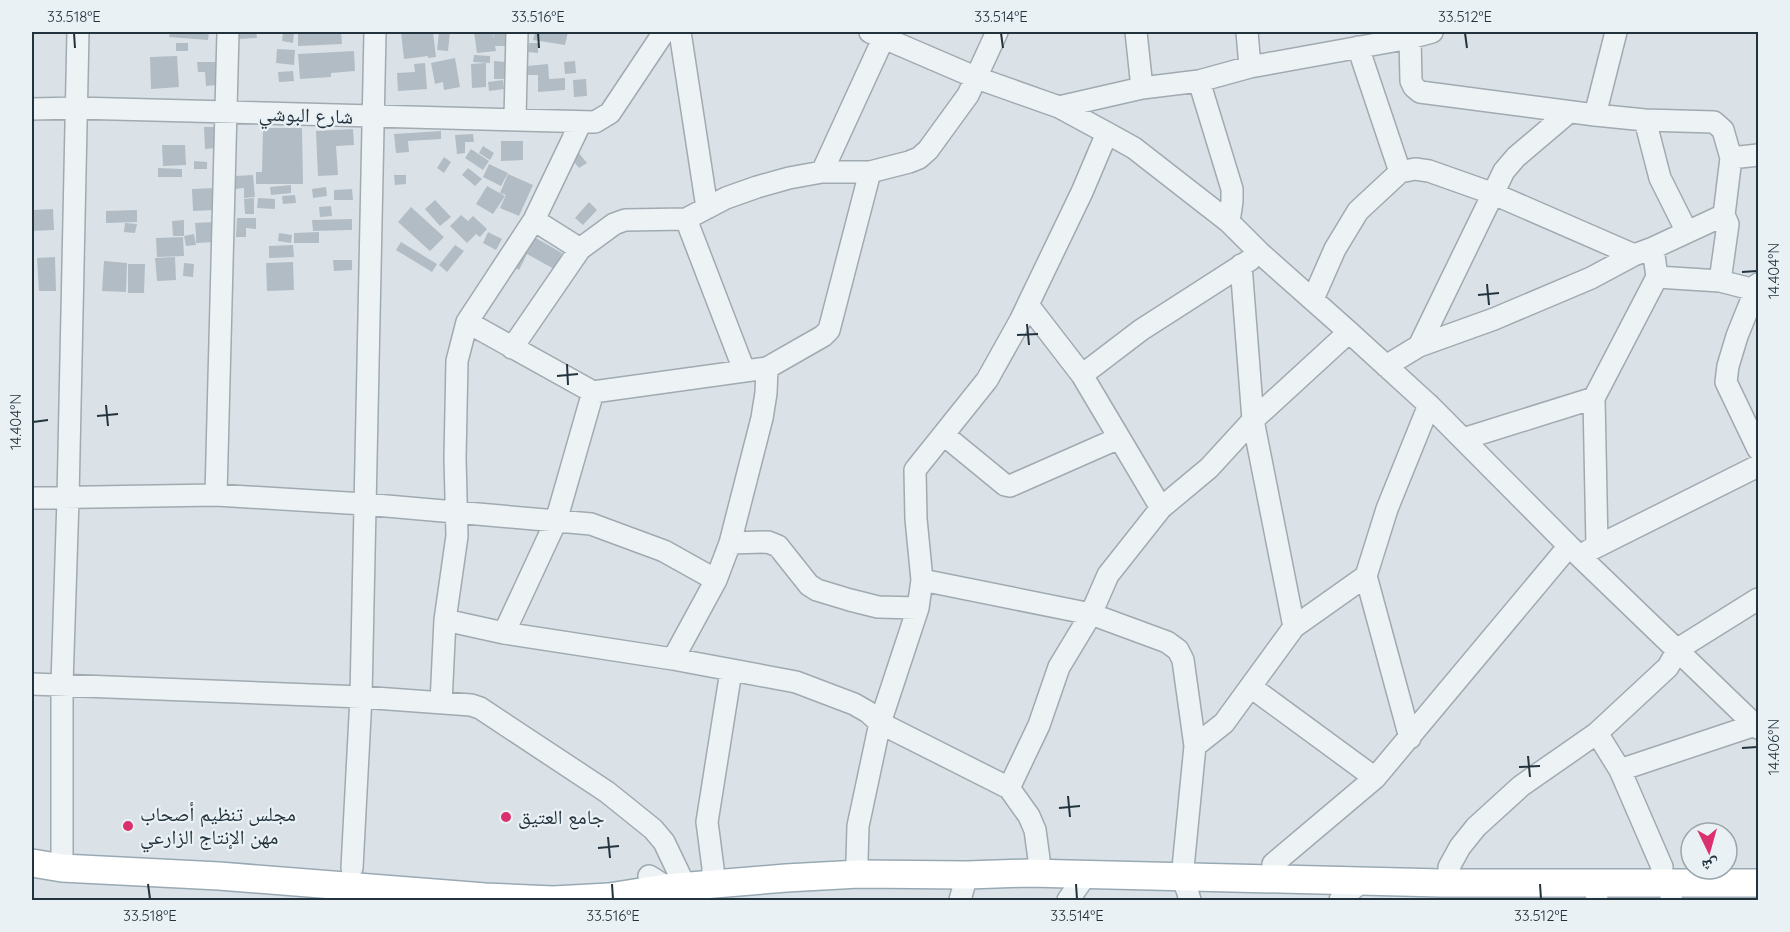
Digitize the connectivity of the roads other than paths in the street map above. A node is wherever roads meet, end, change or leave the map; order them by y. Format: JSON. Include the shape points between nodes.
{"nodes":[{"id":1,"x":78,"y":32,"type":"edge"},
{"id":2,"x":228,"y":32,"type":"edge"},
{"id":3,"x":375,"y":32,"type":"edge"},
{"id":4,"x":517,"y":32,"type":"edge"},
{"id":5,"x":664,"y":32,"type":"edge"},
{"id":6,"x":680,"y":32,"type":"edge"},
{"id":7,"x":997,"y":32,"type":"edge"},
{"id":8,"x":1136,"y":32,"type":"edge"},
{"id":9,"x":1247,"y":32,"type":"edge"},
{"id":10,"x":1432,"y":32,"type":"edge"},
{"id":11,"x":1616,"y":32,"type":"edge"},
{"id":12,"x":877,"y":34,"type":"edge"},
{"id":13,"x":1410,"y":38,"type":"junction"},
{"id":14,"x":1358,"y":47,"type":"junction"},
{"id":15,"x":1250,"y":68,"type":"junction"},
{"id":16,"x":977,"y":78,"type":"junction"},
{"id":17,"x":1199,"y":81,"type":"junction"},
{"id":18,"x":1142,"y":88,"type":"junction"},
{"id":19,"x":1059,"y":107,"type":"junction"},
{"id":20,"x":77,"y":108,"type":"junction"},
{"id":21,"x":32,"y":109,"type":"edge"},
{"id":22,"x":227,"y":112,"type":"junction"},
{"id":23,"x":1569,"y":112,"type":"junction"},
{"id":24,"x":1595,"y":115,"type":"junction"},
{"id":25,"x":373,"y":117,"type":"junction"},
{"id":26,"x":514,"y":119,"type":"junction"},
{"id":27,"x":1645,"y":120,"type":"junction"},
{"id":28,"x":581,"y":122,"type":"junction"},
{"id":29,"x":1107,"y":133,"type":"junction"},
{"id":30,"x":1758,"y":155,"type":"edge"},
{"id":31,"x":1731,"y":158,"type":"junction"},
{"id":32,"x":822,"y":172,"type":"junction"},
{"id":33,"x":870,"y":172,"type":"junction"},
{"id":34,"x":1400,"y":172,"type":"junction"},
{"id":35,"x":1494,"y":194,"type":"junction"},
{"id":36,"x":707,"y":208,"type":"junction"},
{"id":37,"x":1724,"y":215,"type":"junction"},
{"id":38,"x":686,"y":219,"type":"junction"},
{"id":39,"x":534,"y":220,"type":"junction"},
{"id":40,"x":1228,"y":222,"type":"junction"},
{"id":41,"x":1687,"y":232,"type":"junction"},
{"id":42,"x":580,"y":249,"type":"junction"},
{"id":43,"x":1643,"y":251,"type":"junction"},
{"id":44,"x":1260,"y":253,"type":"junction"},
{"id":45,"x":1241,"y":265,"type":"junction"},
{"id":46,"x":1657,"y":277,"type":"junction"},
{"id":47,"x":1720,"y":281,"type":"junction"},
{"id":48,"x":1757,"y":287,"type":"edge"},
{"id":49,"x":1313,"y":299,"type":"junction"},
{"id":50,"x":1028,"y":305,"type":"junction"},
{"id":51,"x":466,"y":322,"type":"junction"},
{"id":52,"x":1349,"y":332,"type":"junction"},
{"id":53,"x":1419,"y":346,"type":"junction"},
{"id":54,"x":512,"y":348,"type":"junction"},
{"id":55,"x":1386,"y":366,"type":"junction"},
{"id":56,"x":767,"y":368,"type":"junction"},
{"id":57,"x":744,"y":370,"type":"junction"},
{"id":58,"x":1082,"y":375,"type":"junction"},
{"id":59,"x":592,"y":392,"type":"junction"},
{"id":60,"x":1594,"y":398,"type":"junction"},
{"id":61,"x":1429,"y":405,"type":"junction"},
{"id":62,"x":1253,"y":420,"type":"junction"},
{"id":63,"x":944,"y":435,"type":"junction"},
{"id":64,"x":1119,"y":438,"type":"junction"},
{"id":65,"x":1463,"y":439,"type":"junction"},
{"id":66,"x":1758,"y":449,"type":"edge"},
{"id":67,"x":1758,"y":466,"type":"edge"},
{"id":68,"x":216,"y":495,"type":"junction"},
{"id":69,"x":32,"y":498,"type":"edge"},
{"id":70,"x":68,"y":499,"type":"junction"},
{"id":71,"x":364,"y":504,"type":"junction"},
{"id":72,"x":1161,"y":508,"type":"junction"},
{"id":73,"x":458,"y":512,"type":"junction"},
{"id":74,"x":556,"y":520,"type":"junction"},
{"id":75,"x":730,"y":543,"type":"junction"},
{"id":76,"x":1582,"y":549,"type":"junction"},
{"id":77,"x":1366,"y":576,"type":"junction"},
{"id":78,"x":716,"y":580,"type":"junction"},
{"id":79,"x":921,"y":580,"type":"junction"},
{"id":80,"x":1758,"y":599,"type":"edge"},
{"id":81,"x":918,"y":608,"type":"junction"},
{"id":82,"x":1090,"y":614,"type":"junction"},
{"id":83,"x":445,"y":620,"type":"junction"},
{"id":84,"x":1294,"y":627,"type":"junction"},
{"id":85,"x":504,"y":633,"type":"junction"},
{"id":86,"x":1678,"y":649,"type":"junction"},
{"id":87,"x":673,"y":659,"type":"junction"},
{"id":88,"x":731,"y":671,"type":"junction"},
{"id":89,"x":32,"y":684,"type":"edge"},
{"id":90,"x":62,"y":684,"type":"junction"},
{"id":91,"x":1251,"y":687,"type":"junction"},
{"id":92,"x":361,"y":698,"type":"junction"},
{"id":93,"x":441,"y":703,"type":"junction"},
{"id":94,"x":880,"y":723,"type":"junction"},
{"id":95,"x":1757,"y":726,"type":"edge"},
{"id":96,"x":1597,"y":733,"type":"junction"},
{"id":97,"x":1410,"y":738,"type":"junction"},
{"id":98,"x":1195,"y":746,"type":"junction"},
{"id":99,"x":1620,"y":770,"type":"junction"},
{"id":100,"x":1375,"y":778,"type":"junction"},
{"id":101,"x":1009,"y":788,"type":"junction"},
{"id":102,"x":1039,"y":859,"type":"junction"},
{"id":103,"x":857,"y":861,"type":"junction"},
{"id":104,"x":62,"y":862,"type":"junction"},
{"id":105,"x":32,"y":863,"type":"edge"},
{"id":106,"x":1273,"y":864,"type":"junction"},
{"id":107,"x":352,"y":868,"type":"junction"},
{"id":108,"x":1739,"y":868,"type":"edge"},
{"id":109,"x":1758,"y":869,"type":"edge"},
{"id":110,"x":1086,"y":875,"type":"junction"},
{"id":111,"x":1674,"y":879,"type":"edge"},
{"id":112,"x":1185,"y":880,"type":"edge"},
{"id":113,"x":1362,"y":881,"type":"junction"},
{"id":114,"x":1758,"y":883,"type":"edge"},
{"id":115,"x":1442,"y":884,"type":"edge"},
{"id":116,"x":673,"y":886,"type":"edge"},
{"id":117,"x":963,"y":888,"type":"edge"},
{"id":118,"x":1596,"y":891,"type":"edge"},
{"id":119,"x":1068,"y":900,"type":"edge"},
{"id":120,"x":1340,"y":900,"type":"edge"}],
"edges":[{"from":1,"to":20,"type":"street"},
{"from":2,"to":22,"type":"street"},
{"from":3,"to":25,"type":"street"},
{"from":4,"to":26,"type":"street"},
{"from":5,"to":28,"type":"street","name":"شارع البوشي","via":[[610,113],[595,122]]},
{"from":6,"to":36,"type":"street"},
{"from":7,"to":16,"type":"street"},
{"from":8,"to":18,"type":"street"},
{"from":9,"to":15,"type":"street"},
{"from":10,"to":13,"type":"street"},
{"from":11,"to":24,"type":"street"},
{"from":12,"to":16,"type":"street"},
{"from":12,"to":32,"type":"street"},
{"from":13,"to":14,"type":"street"},
{"from":13,"to":23,"type":"street","via":[[1411,81],[1420,92]]},
{"from":14,"to":15,"type":"street"},
{"from":14,"to":34,"type":"street"},
{"from":15,"to":17,"type":"street"},
{"from":16,"to":19,"type":"street"},
{"from":16,"to":33,"type":"street","via":[[919,158]]},
{"from":17,"to":18,"type":"street"},
{"from":17,"to":40,"type":"street","via":[[1232,189]]},
{"from":18,"to":19,"type":"street"},
{"from":19,"to":29,"type":"street"},
{"from":20,"to":21,"type":"street","name":"شارع البوشي"},
{"from":20,"to":22,"type":"street","name":"شارع البوشي"},
{"from":20,"to":70,"type":"street"},
{"from":22,"to":25,"type":"street","name":"شارع البوشي"},
{"from":22,"to":68,"type":"street"},
{"from":23,"to":24,"type":"street"},
{"from":23,"to":35,"type":"street","via":[[1510,164]]},
{"from":24,"to":27,"type":"street"},
{"from":25,"to":26,"type":"street","name":"شارع البوشي"},
{"from":25,"to":71,"type":"street"},
{"from":26,"to":28,"type":"street","name":"شارع البوشي"},
{"from":27,"to":31,"type":"street","via":[[1714,123],[1724,130]]},
{"from":27,"to":41,"type":"street","via":[[1660,178]]},
{"from":28,"to":39,"type":"street"},
{"from":29,"to":40,"type":"street","via":[[1134,148]]},
{"from":29,"to":50,"type":"street"},
{"from":30,"to":31,"type":"street"},
{"from":31,"to":37,"type":"street"},
{"from":32,"to":33,"type":"street"},
{"from":32,"to":36,"type":"street","via":[[757,187]]},
{"from":33,"to":56,"type":"street","via":[[829,330]]},
{"from":34,"to":35,"type":"street","via":[[1429,171]]},
{"from":34,"to":49,"type":"street","via":[[1351,222]]},
{"from":35,"to":43,"type":"street"},
{"from":35,"to":53,"type":"street"},
{"from":36,"to":38,"type":"street"},
{"from":37,"to":41,"type":"street"},
{"from":37,"to":47,"type":"street","via":[[1728,224]]},
{"from":38,"to":42,"type":"street","via":[[625,220]]},
{"from":38,"to":57,"type":"street"},
{"from":39,"to":42,"type":"street"},
{"from":39,"to":51,"type":"street"},
{"from":40,"to":44,"type":"street"},
{"from":41,"to":43,"type":"street"},
{"from":42,"to":54,"type":"street"},
{"from":43,"to":46,"type":"street"},
{"from":43,"to":53,"type":"street","via":[[1591,278]]},
{"from":44,"to":45,"type":"street"},
{"from":44,"to":49,"type":"street"},
{"from":45,"to":58,"type":"street","via":[[1141,330]]},
{"from":45,"to":62,"type":"street"},
{"from":46,"to":47,"type":"street"},
{"from":46,"to":60,"type":"street"},
{"from":47,"to":48,"type":"street"},
{"from":48,"to":66,"type":"street","via":[[1731,356],[1726,382]]},
{"from":49,"to":52,"type":"street"},
{"from":50,"to":58,"type":"street"},
{"from":50,"to":63,"type":"street","via":[[987,380]]},
{"from":51,"to":54,"type":"street"},
{"from":51,"to":73,"type":"street","via":[[457,361]]},
{"from":52,"to":55,"type":"street"},
{"from":52,"to":62,"type":"street"},
{"from":53,"to":55,"type":"street"},
{"from":54,"to":59,"type":"street"},
{"from":55,"to":61,"type":"street"},
{"from":56,"to":57,"type":"street"},
{"from":56,"to":75,"type":"street","via":[[762,418]]},
{"from":57,"to":59,"type":"street"},
{"from":58,"to":64,"type":"street"},
{"from":59,"to":74,"type":"street"},
{"from":60,"to":65,"type":"street"},
{"from":60,"to":76,"type":"street"},
{"from":61,"to":65,"type":"street"},
{"from":61,"to":77,"type":"street","via":[[1387,509]]},
{"from":62,"to":72,"type":"street","via":[[1209,468]]},
{"from":62,"to":84,"type":"street"},
{"from":63,"to":64,"type":"street","via":[[1010,486]]},
{"from":63,"to":79,"type":"street","via":[[915,470]]},
{"from":64,"to":72,"type":"street"},
{"from":65,"to":76,"type":"street"},
{"from":67,"to":76,"type":"street"},
{"from":68,"to":70,"type":"street"},
{"from":68,"to":71,"type":"street"},
{"from":69,"to":70,"type":"street"},
{"from":70,"to":90,"type":"street"},
{"from":71,"to":73,"type":"street"},
{"from":71,"to":92,"type":"street"},
{"from":72,"to":82,"type":"street","via":[[1108,575]]},
{"from":73,"to":74,"type":"street"},
{"from":73,"to":83,"type":"street"},
{"from":74,"to":78,"type":"street","via":[[591,524],[664,551]]},
{"from":74,"to":85,"type":"street"},
{"from":75,"to":78,"type":"street"},
{"from":75,"to":81,"type":"street","via":[[768,542],[778,546],[817,590],[878,607]]},
{"from":76,"to":86,"type":"street"},
{"from":76,"to":97,"type":"street"},
{"from":77,"to":84,"type":"street"},
{"from":77,"to":97,"type":"street"},
{"from":78,"to":87,"type":"street"},
{"from":79,"to":81,"type":"street"},
{"from":79,"to":82,"type":"street"},
{"from":80,"to":86,"type":"street"},
{"from":81,"to":94,"type":"street"},
{"from":82,"to":98,"type":"street","via":[[1167,642],[1178,650],[1183,660]]},
{"from":82,"to":101,"type":"street","via":[[1059,667],[1039,725]]},
{"from":83,"to":85,"type":"street"},
{"from":83,"to":93,"type":"street"},
{"from":84,"to":91,"type":"street"},
{"from":85,"to":87,"type":"street"},
{"from":86,"to":95,"type":"street"},
{"from":86,"to":96,"type":"street","via":[[1668,667]]},
{"from":87,"to":88,"type":"street"},
{"from":88,"to":94,"type":"street","via":[[796,682],[854,704]]},
{"from":88,"to":116,"type":"street","via":[[707,822]]},
{"from":89,"to":90,"type":"street"},
{"from":90,"to":92,"type":"street"},
{"from":90,"to":104,"type":"street"},
{"from":91,"to":98,"type":"street","via":[[1224,723]]},
{"from":91,"to":100,"type":"street"},
{"from":92,"to":93,"type":"street"},
{"from":92,"to":107,"type":"street"},
{"from":93,"to":116,"type":"street","via":[[480,708],[607,792],[664,842]]},
{"from":94,"to":101,"type":"street"},
{"from":94,"to":103,"type":"street","via":[[858,826]]},
{"from":95,"to":99,"type":"street"},
{"from":96,"to":99,"type":"street"},
{"from":96,"to":115,"type":"street","via":[[1521,786],[1476,827],[1460,847]]},
{"from":97,"to":100,"type":"street"},
{"from":98,"to":112,"type":"street"},
{"from":99,"to":111,"type":"street"},
{"from":100,"to":106,"type":"street"},
{"from":101,"to":102,"type":"street","via":[[1035,830]]},
{"from":102,"to":103,"type":"main road"},
{"from":102,"to":112,"type":"main road"},
{"from":103,"to":116,"type":"main road"},
{"from":104,"to":105,"type":"main road"},
{"from":104,"to":107,"type":"main road","via":[[191,859]]},
{"from":104,"to":116,"type":"main road","via":[[519,899],[609,897]]},
{"from":106,"to":112,"type":"main road"},
{"from":106,"to":115,"type":"main road"},
{"from":107,"to":116,"type":"main road","via":[[504,883]]},
{"from":108,"to":109,"type":"main road"},
{"from":110,"to":112,"type":"main road"},
{"from":110,"to":117,"type":"main road","via":[[1029,873]]},
{"from":110,"to":119,"type":"street"},
{"from":111,"to":114,"type":"main road"},
{"from":111,"to":115,"type":"main road","via":[[1602,865]]},
{"from":111,"to":118,"type":"main road"},
{"from":112,"to":113,"type":"main road"},
{"from":113,"to":115,"type":"main road"},
{"from":113,"to":120,"type":"street"},
{"from":115,"to":118,"type":"main road"},
{"from":116,"to":117,"type":"main road","via":[[859,874]]}]}
